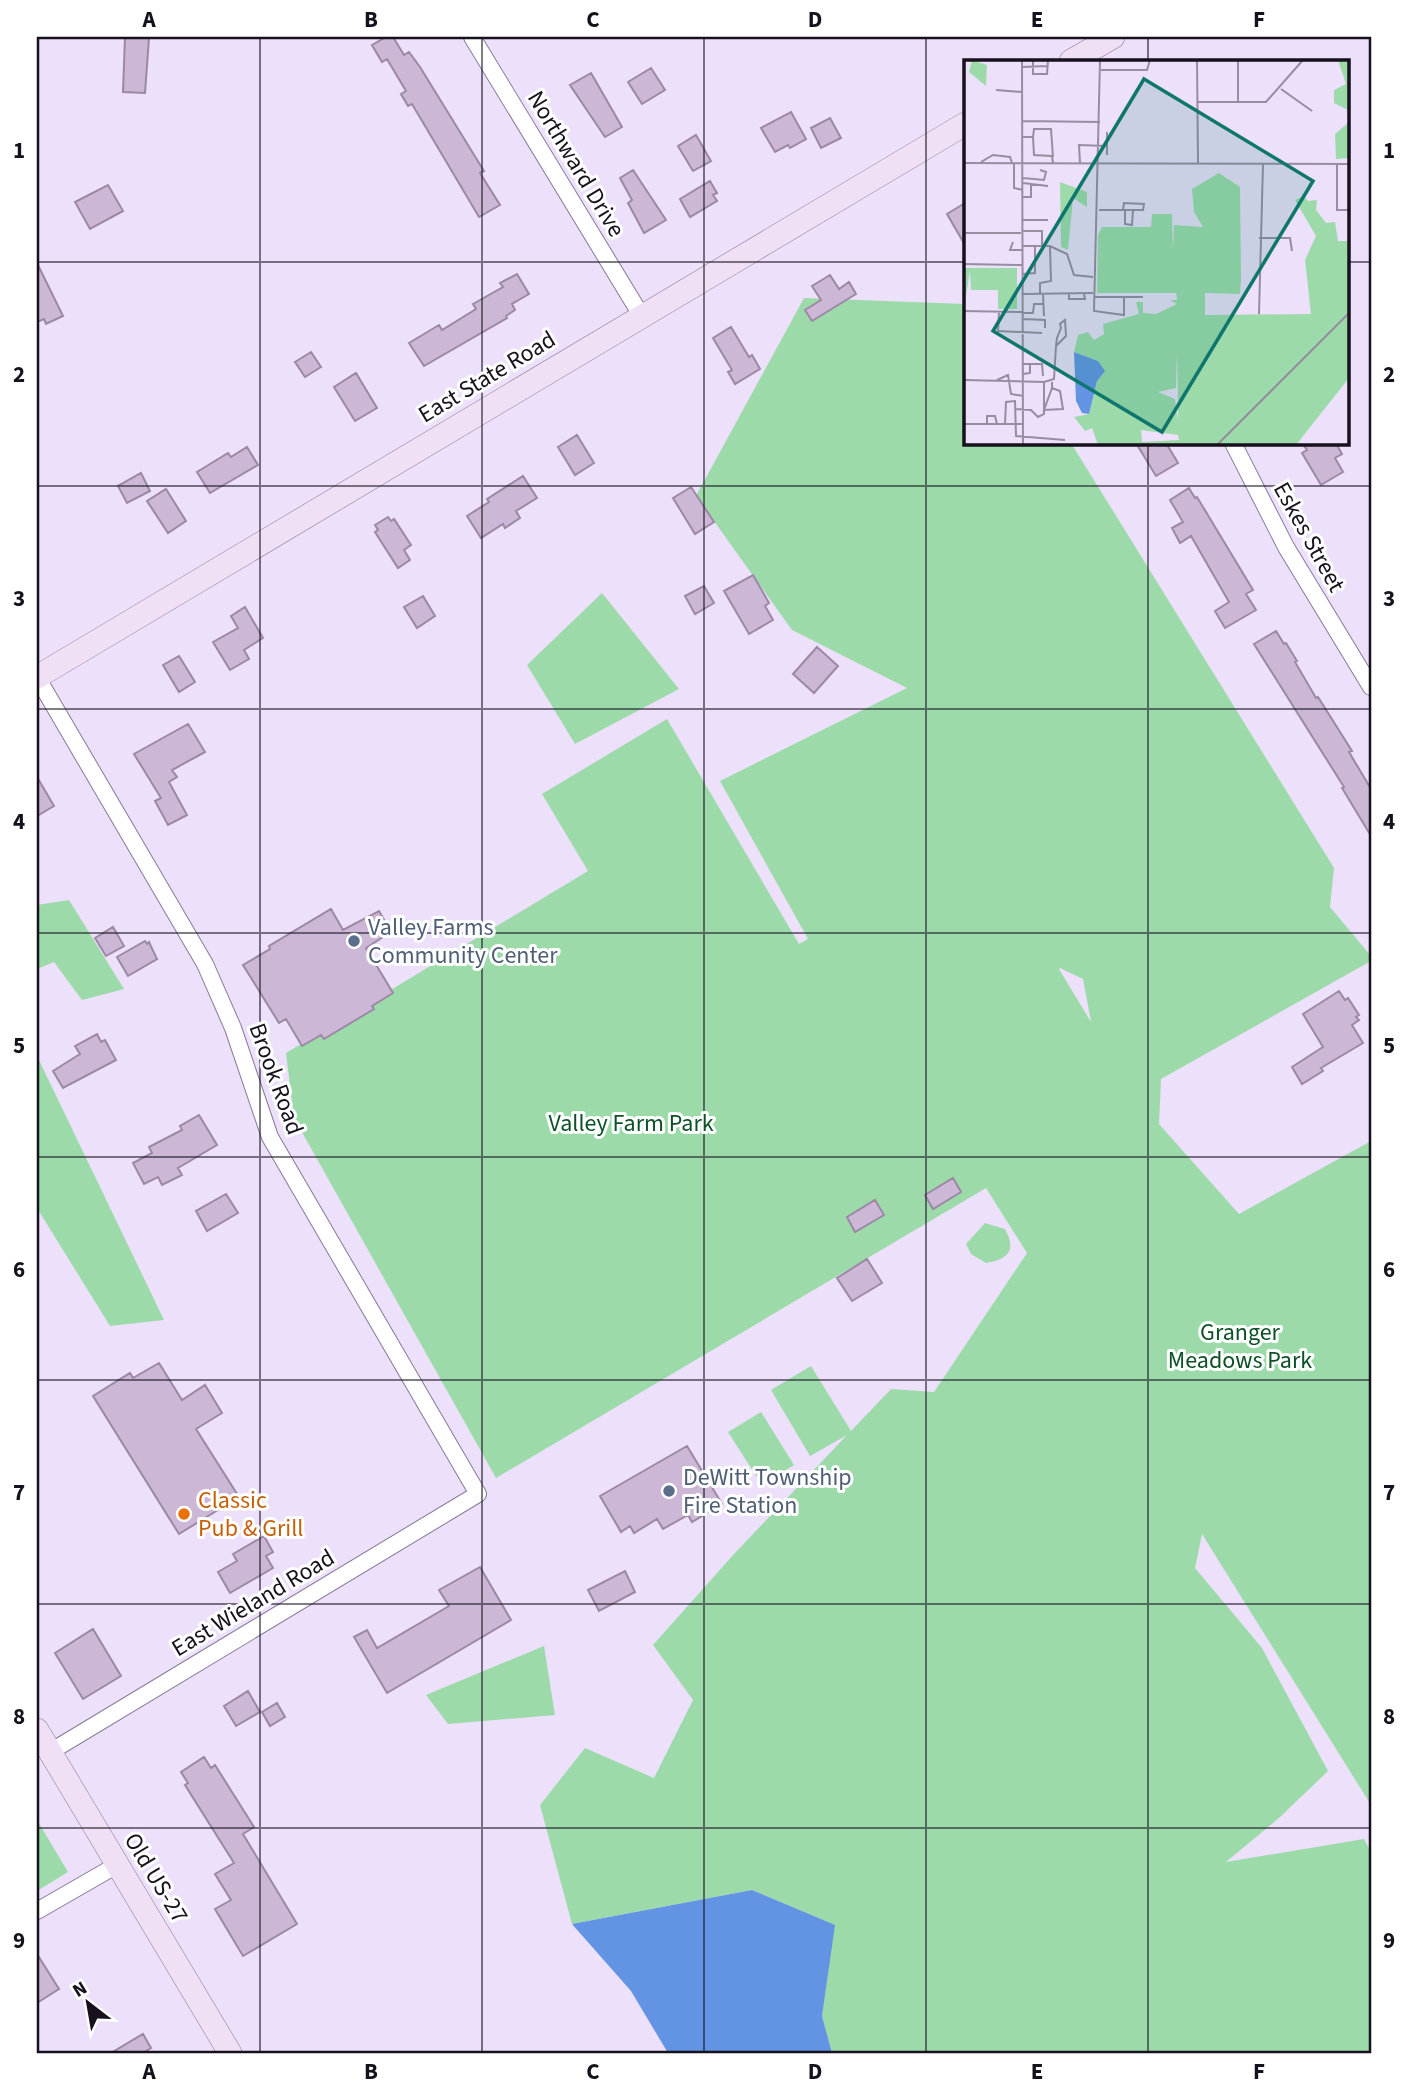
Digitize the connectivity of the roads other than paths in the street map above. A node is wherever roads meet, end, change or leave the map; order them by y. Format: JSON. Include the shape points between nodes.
{"nodes":[{"id":1,"x":472,"y":37,"type":"edge"},
{"id":2,"x":1112,"y":37,"type":"edge"},
{"id":3,"x":1073,"y":60,"type":"edge"},
{"id":4,"x":964,"y":125,"type":"edge"},
{"id":5,"x":641,"y":315,"type":"junction"},
{"id":6,"x":1234,"y":444,"type":"edge"},
{"id":7,"x":37,"y":677,"type":"edge"},
{"id":8,"x":1371,"y":687,"type":"edge"},
{"id":9,"x":478,"y":1494,"type":"joint"},
{"id":10,"x":37,"y":1730,"type":"edge"},
{"id":11,"x":50,"y":1752,"type":"junction"},
{"id":12,"x":117,"y":1865,"type":"junction"},
{"id":13,"x":37,"y":1911,"type":"edge"},
{"id":14,"x":230,"y":2053,"type":"edge"}],
"edges":[{"from":1,"to":5,"type":"street","name":"Northward Drive"},
{"from":2,"to":3,"type":"street"},
{"from":4,"to":5,"type":"street","name":"East State Road"},
{"from":5,"to":7,"type":"street","name":"East State Road"},
{"from":6,"to":8,"type":"street","name":"Eskes Street","via":[[1286,547]]},
{"from":7,"to":9,"type":"street","name":"Brook Road","via":[[205,964],[233,1028],[270,1137]]},
{"from":9,"to":11,"type":"street","name":"East Wieland Road"},
{"from":10,"to":11,"type":"street","name":"Old US-27"},
{"from":11,"to":12,"type":"street","name":"Old US-27"},
{"from":12,"to":13,"type":"street"},
{"from":12,"to":14,"type":"street","name":"Old US-27"}]}
